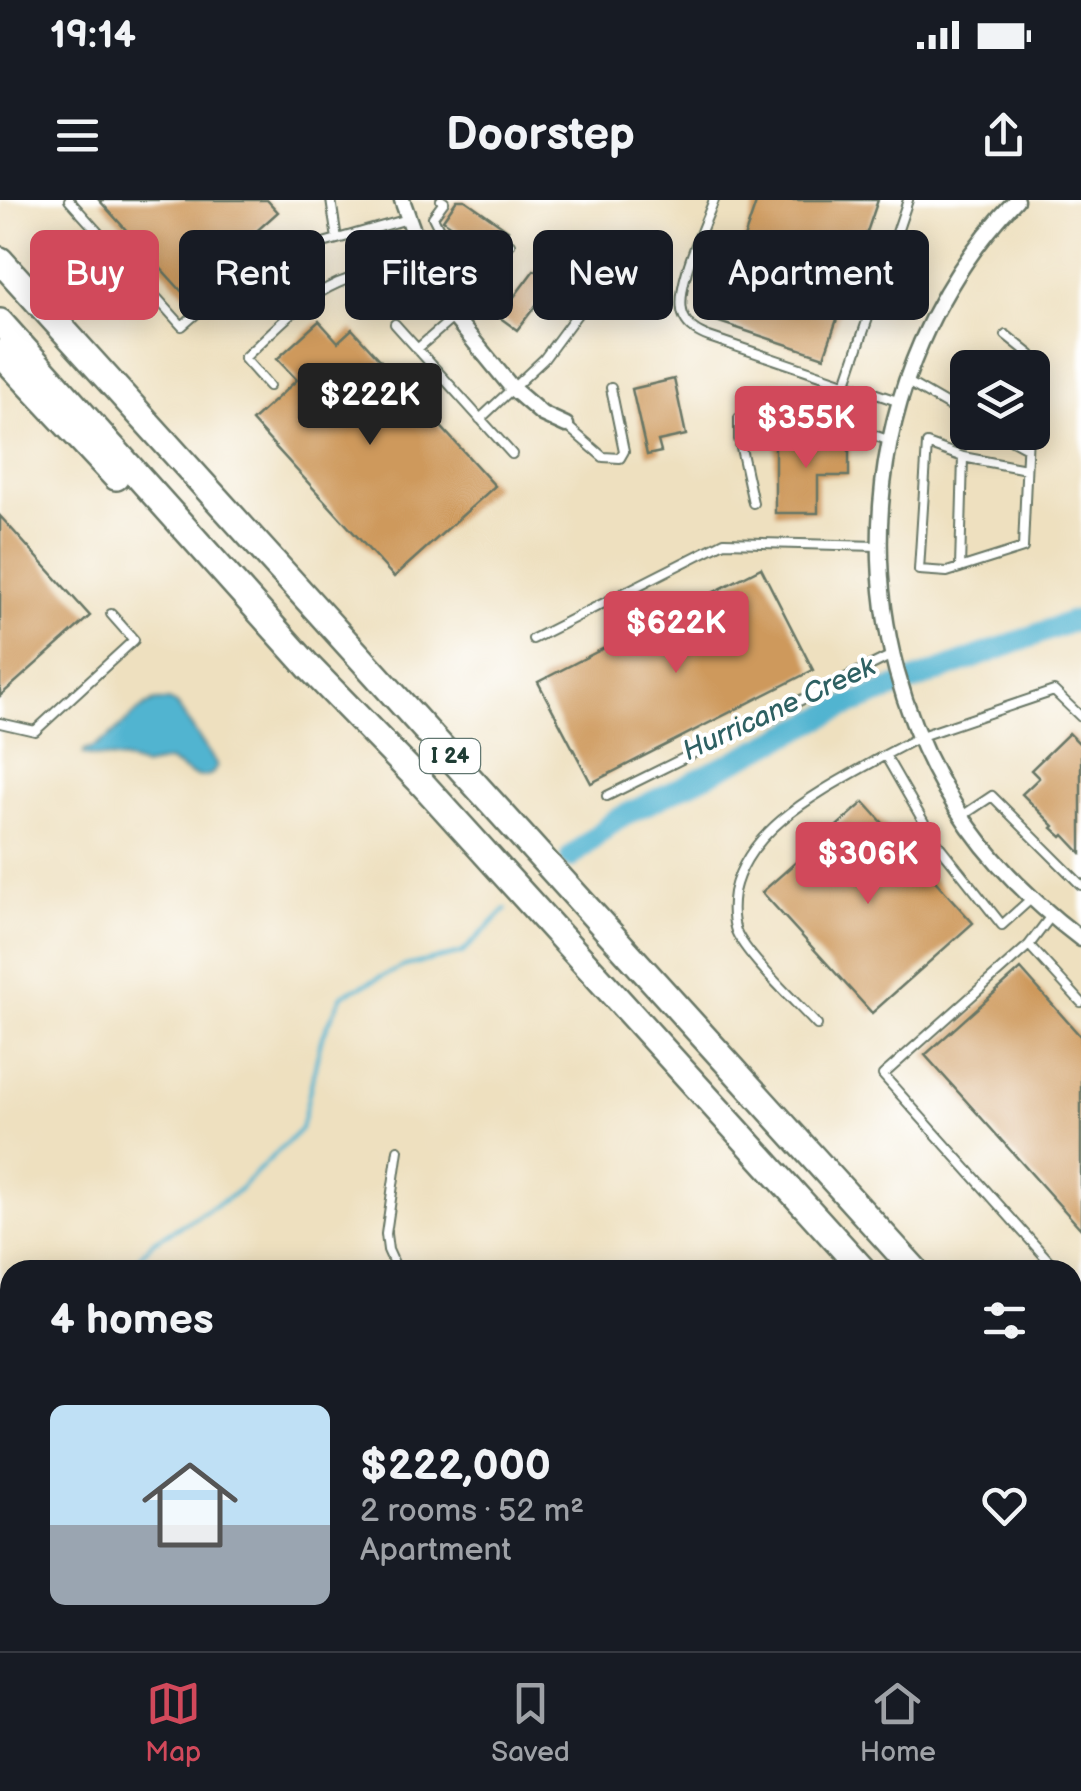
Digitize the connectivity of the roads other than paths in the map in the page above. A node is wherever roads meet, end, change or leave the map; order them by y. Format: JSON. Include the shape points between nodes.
{"nodes":[{"id":1,"x":69,"y":200,"type":"edge"},
{"id":2,"x":331,"y":200,"type":"edge"},
{"id":3,"x":402,"y":200,"type":"edge"},
{"id":4,"x":441,"y":200,"type":"edge"},
{"id":5,"x":714,"y":200,"type":"edge"},
{"id":6,"x":908,"y":200,"type":"edge"},
{"id":7,"x":1016,"y":200,"type":"edge"},
{"id":8,"x":408,"y":220,"type":"junction"},
{"id":9,"x":412,"y":230,"type":"edge"},
{"id":10,"x":440,"y":230,"type":"edge"},
{"id":11,"x":338,"y":239,"type":"junction"},
{"id":12,"x":2,"y":261,"type":"edge"},
{"id":13,"x":345,"y":281,"type":"edge"},
{"id":14,"x":450,"y":320,"type":"edge"},
{"id":15,"x":457,"y":320,"type":"edge"},
{"id":16,"x":574,"y":320,"type":"edge"},
{"id":17,"x":0,"y":322,"type":"edge"},
{"id":18,"x":395,"y":324,"type":"dead end"},
{"id":19,"x":1006,"y":335,"type":"dead end"},
{"id":20,"x":417,"y":349,"type":"junction"},
{"id":21,"x":1025,"y":350,"type":"edge"},
{"id":22,"x":0,"y":353,"type":"edge"},
{"id":23,"x":906,"y":381,"type":"junction"},
{"id":24,"x":846,"y":383,"type":"junction"},
{"id":25,"x":270,"y":386,"type":"dead end"},
{"id":26,"x":611,"y":388,"type":"dead end"},
{"id":27,"x":513,"y":389,"type":"junction"},
{"id":28,"x":900,"y":402,"type":"junction"},
{"id":29,"x":950,"y":407,"type":"edge"},
{"id":30,"x":480,"y":419,"type":"junction"},
{"id":31,"x":566,"y":425,"type":"joint"},
{"id":32,"x":890,"y":441,"type":"junction"},
{"id":33,"x":1027,"y":450,"type":"edge"},
{"id":34,"x":512,"y":454,"type":"dead end"},
{"id":35,"x":963,"y":457,"type":"junction"},
{"id":36,"x":1026,"y":469,"type":"junction"},
{"id":37,"x":752,"y":503,"type":"dead end"},
{"id":38,"x":878,"y":546,"type":"junction"},
{"id":39,"x":960,"y":568,"type":"junction"},
{"id":40,"x":111,"y":614,"type":"dead end"},
{"id":41,"x":533,"y":638,"type":"dead end"},
{"id":42,"x":894,"y":654,"type":"junction"},
{"id":43,"x":308,"y":667,"type":"junction"},
{"id":44,"x":1081,"y":717,"type":"edge"},
{"id":45,"x":0,"y":723,"type":"edge"},
{"id":46,"x":920,"y":736,"type":"junction"},
{"id":47,"x":886,"y":755,"type":"junction"},
{"id":48,"x":608,"y":796,"type":"dead end"},
{"id":49,"x":962,"y":816,"type":"junction"},
{"id":50,"x":1081,"y":886,"type":"edge"},
{"id":51,"x":1032,"y":898,"type":"junction"},
{"id":52,"x":1052,"y":916,"type":"junction"},
{"id":53,"x":1078,"y":933,"type":"edge"},
{"id":54,"x":1030,"y":945,"type":"junction"},
{"id":55,"x":1081,"y":1002,"type":"edge"},
{"id":56,"x":817,"y":1025,"type":"dead end"},
{"id":57,"x":398,"y":1150,"type":"dead end"},
{"id":58,"x":392,"y":1260,"type":"edge"},
{"id":59,"x":853,"y":1260,"type":"edge"},
{"id":60,"x":907,"y":1260,"type":"edge"},
{"id":61,"x":1047,"y":1260,"type":"edge"}],
"edges":[{"from":1,"to":11,"type":"lane","via":[[182,326],[256,262]]},
{"from":2,"to":11,"type":"lane"},
{"from":3,"to":8,"type":"street"},
{"from":4,"to":10,"type":"lane","via":[[433,217]]},
{"from":5,"to":24,"type":"lane","via":[[684,283],[685,320],[710,337]]},
{"from":6,"to":24,"type":"lane"},
{"from":7,"to":23,"type":"street","via":[[948,287]]},
{"from":8,"to":9,"type":"street"},
{"from":8,"to":11,"type":"lane"},
{"from":12,"to":60,"type":"highway","number":"I 24"},
{"from":13,"to":25,"type":"lane","via":[[306,302],[244,358]]},
{"from":14,"to":20,"type":"lane"},
{"from":15,"to":27,"type":"street"},
{"from":16,"to":27,"type":"lane"},
{"from":17,"to":43,"type":"highway","number":"I 24"},
{"from":18,"to":20,"type":"lane"},
{"from":19,"to":21,"type":"lane"},
{"from":20,"to":30,"type":"lane"},
{"from":22,"to":43,"type":"highway","via":[[220,588]]},
{"from":23,"to":28,"type":"street"},
{"from":23,"to":29,"type":"lane"},
{"from":24,"to":28,"type":"lane"},
{"from":26,"to":31,"type":"lane","via":[[620,458],[603,457]]},
{"from":27,"to":30,"type":"lane"},
{"from":27,"to":31,"type":"street"},
{"from":28,"to":32,"type":"street"},
{"from":30,"to":34,"type":"lane"},
{"from":32,"to":37,"type":"lane","via":[[816,418],[739,418]]},
{"from":32,"to":38,"type":"street"},
{"from":33,"to":36,"type":"lane"},
{"from":35,"to":36,"type":"lane"},
{"from":35,"to":39,"type":"lane"},
{"from":35,"to":39,"type":"lane","via":[[927,444],[919,570]]},
{"from":36,"to":39,"type":"lane","via":[[1024,548]]},
{"from":38,"to":41,"type":"lane","via":[[724,542]]},
{"from":38,"to":42,"type":"street"},
{"from":40,"to":45,"type":"lane","via":[[134,640],[35,731]]},
{"from":42,"to":46,"type":"street"},
{"from":42,"to":48,"type":"lane"},
{"from":43,"to":59,"type":"highway","number":"I 24","via":[[432,794]]},
{"from":44,"to":46,"type":"lane","via":[[1054,691]]},
{"from":46,"to":47,"type":"lane"},
{"from":46,"to":49,"type":"street"},
{"from":47,"to":51,"type":"lane","via":[[933,838],[1002,926]]},
{"from":47,"to":56,"type":"lane","via":[[780,823],[751,854],[735,888],[734,921],[743,944]]},
{"from":49,"to":50,"type":"lane","via":[[992,796]]},
{"from":49,"to":51,"type":"street"},
{"from":51,"to":52,"type":"street"},
{"from":52,"to":53,"type":"street"},
{"from":52,"to":54,"type":"lane"},
{"from":54,"to":55,"type":"lane"},
{"from":54,"to":61,"type":"lane","via":[[883,1075]]},
{"from":57,"to":58,"type":"lane","via":[[386,1234]]}]}
